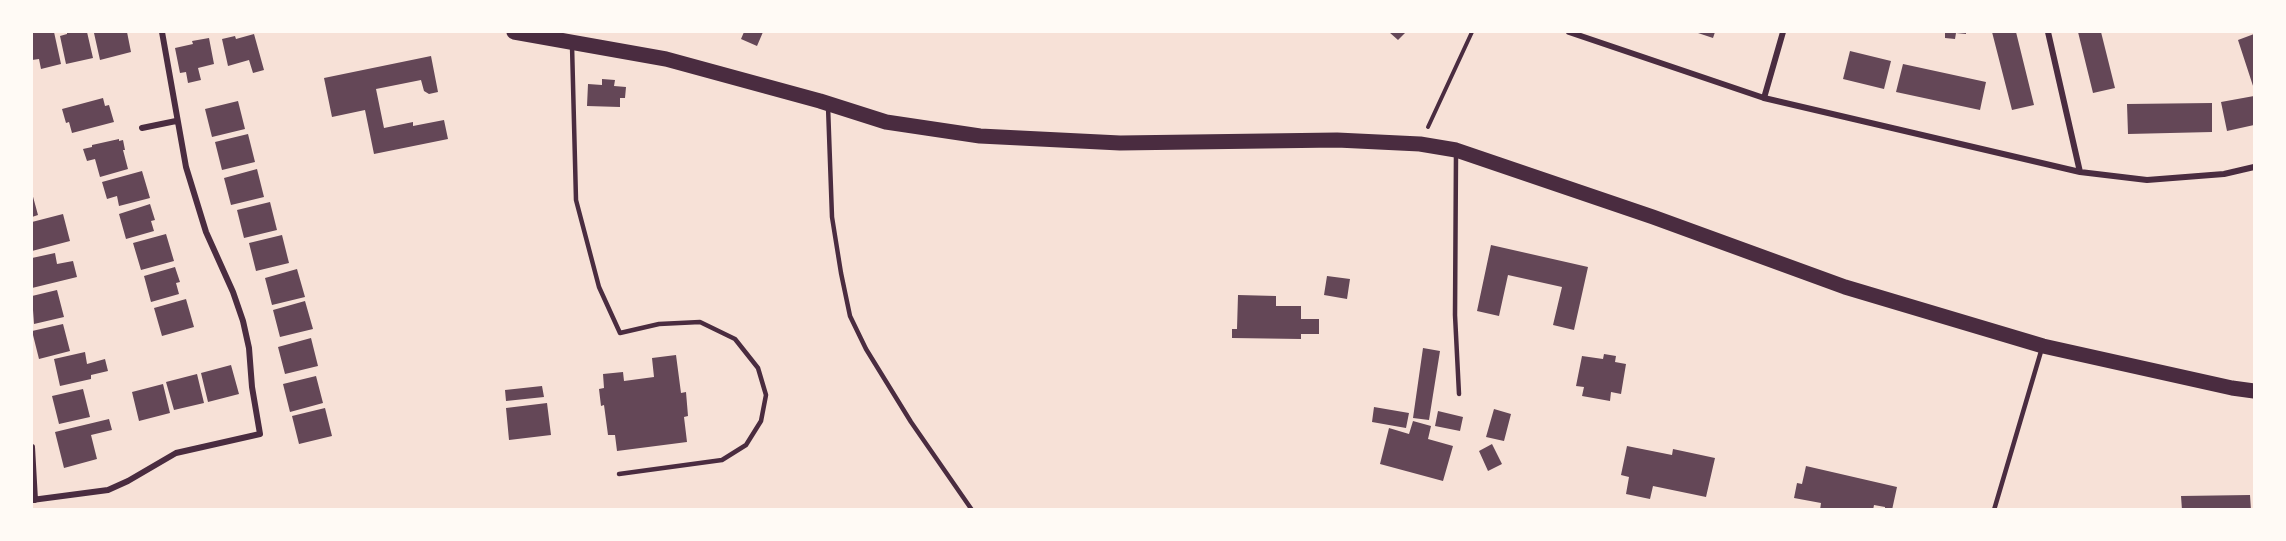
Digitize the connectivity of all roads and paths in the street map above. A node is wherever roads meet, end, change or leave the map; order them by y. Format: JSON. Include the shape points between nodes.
{"nodes":[{"id":1,"x":162,"y":32,"type":"edge"},
{"id":2,"x":514,"y":32,"type":"edge"},
{"id":3,"x":1472,"y":32,"type":"edge"},
{"id":4,"x":1569,"y":32,"type":"edge"},
{"id":5,"x":1783,"y":32,"type":"edge"},
{"id":6,"x":2048,"y":32,"type":"edge"},
{"id":7,"x":572,"y":42,"type":"junction"},
{"id":8,"x":1764,"y":98,"type":"junction"},
{"id":9,"x":828,"y":103,"type":"junction"},
{"id":10,"x":176,"y":121,"type":"junction"},
{"id":11,"x":142,"y":128,"type":"dead end"},
{"id":12,"x":1420,"y":144,"type":"junction"},
{"id":13,"x":1456,"y":150,"type":"junction"},
{"id":14,"x":2254,"y":167,"type":"edge"},
{"id":15,"x":2080,"y":172,"type":"junction"},
{"id":16,"x":2043,"y":346,"type":"junction"},
{"id":17,"x":2254,"y":391,"type":"edge"},
{"id":18,"x":1459,"y":394,"type":"dead end"},
{"id":19,"x":32,"y":447,"type":"edge"},
{"id":20,"x":619,"y":474,"type":"dead end"},
{"id":21,"x":33,"y":500,"type":"edge"},
{"id":22,"x":972,"y":510,"type":"edge"},
{"id":23,"x":1994,"y":510,"type":"edge"}],
"edges":[{"from":1,"to":10,"type":"street"},
{"from":2,"to":7,"type":"main road"},
{"from":3,"to":12,"type":"path"},
{"from":4,"to":8,"type":"street"},
{"from":5,"to":8,"type":"street"},
{"from":6,"to":15,"type":"street"},
{"from":7,"to":9,"type":"main road","via":[[666,59]]},
{"from":7,"to":20,"type":"lane","via":[[576,200],[599,287],[620,333],[659,324],[700,322],[735,339],[758,368],[766,395],[761,421],[746,445],[722,460]]},
{"from":8,"to":15,"type":"street"},
{"from":9,"to":12,"type":"main road","via":[[886,122],[980,136],[1120,143],[1337,140]]},
{"from":9,"to":22,"type":"lane","via":[[832,217],[850,316],[900,404]]},
{"from":10,"to":11,"type":"street"},
{"from":10,"to":21,"type":"street","via":[[206,232],[243,321],[260,434],[176,453],[108,490]]},
{"from":12,"to":13,"type":"main road"},
{"from":13,"to":16,"type":"main road","via":[[1845,286]]},
{"from":13,"to":18,"type":"lane","via":[[1455,315]]},
{"from":14,"to":15,"type":"street","via":[[2224,174],[2146,180]]},
{"from":16,"to":17,"type":"main road"},
{"from":16,"to":23,"type":"lane"},
{"from":19,"to":21,"type":"street"}]}
